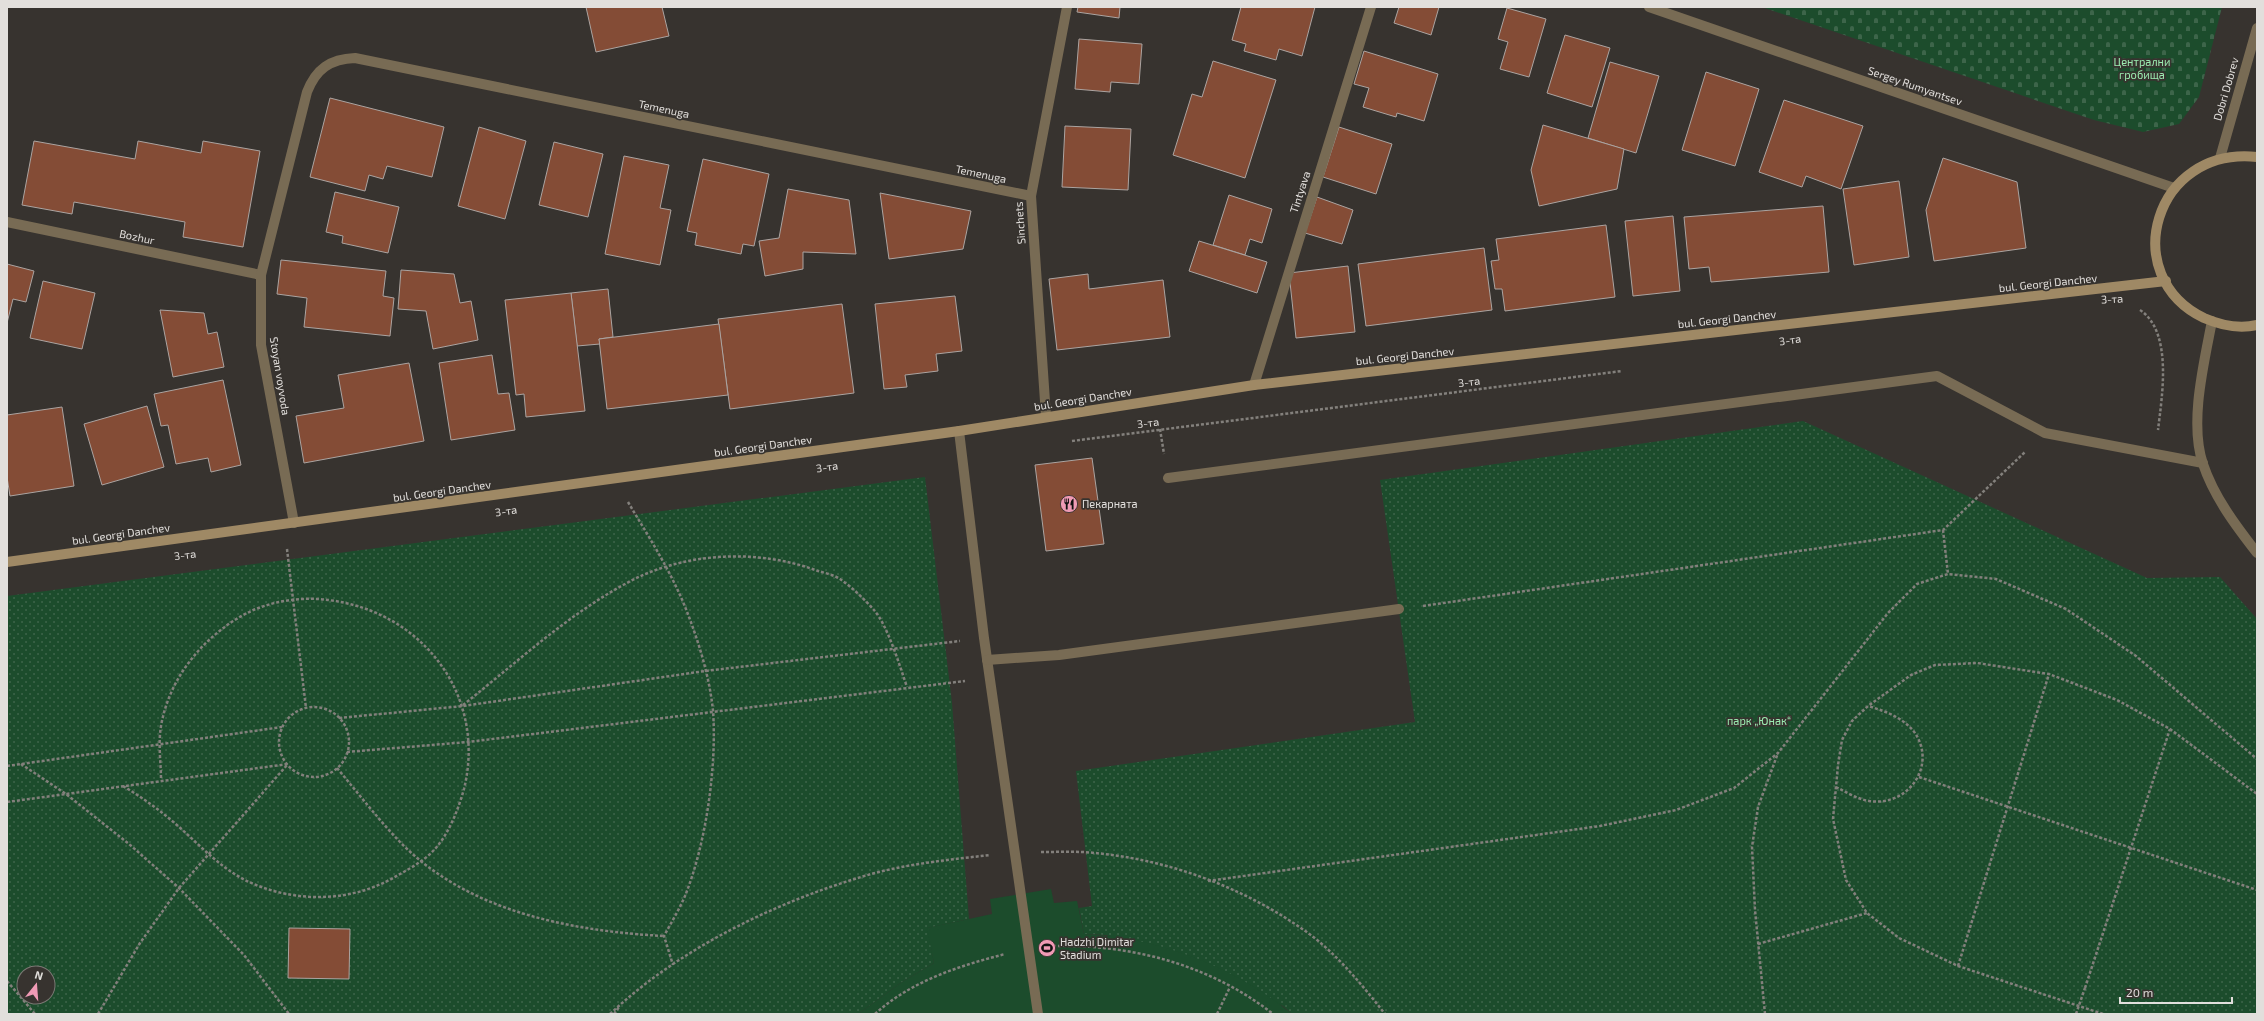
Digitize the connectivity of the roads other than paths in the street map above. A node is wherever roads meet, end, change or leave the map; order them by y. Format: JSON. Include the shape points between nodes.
{"nodes":[{"id":1,"x":1067,"y":7,"type":"edge"},
{"id":2,"x":1371,"y":7,"type":"edge"},
{"id":3,"x":1649,"y":7,"type":"edge"},
{"id":4,"x":2257,"y":28,"type":"edge"},
{"id":5,"x":307,"y":92,"type":"joint"},
{"id":6,"x":2257,"y":157,"type":"edge"},
{"id":7,"x":2220,"y":158,"type":"junction"},
{"id":8,"x":2174,"y":188,"type":"junction"},
{"id":9,"x":1030,"y":196,"type":"junction"},
{"id":10,"x":7,"y":222,"type":"edge"},
{"id":11,"x":261,"y":275,"type":"junction"},
{"id":12,"x":2166,"y":281,"type":"junction"},
{"id":13,"x":2212,"y":321,"type":"junction"},
{"id":14,"x":2257,"y":325,"type":"edge"},
{"id":15,"x":1254,"y":385,"type":"junction"},
{"id":16,"x":1046,"y":416,"type":"junction"},
{"id":17,"x":959,"y":431,"type":"junction"},
{"id":18,"x":2203,"y":464,"type":"junction"},
{"id":19,"x":1168,"y":478,"type":"road end"},
{"id":20,"x":294,"y":523,"type":"junction"},
{"id":21,"x":2257,"y":553,"type":"edge"},
{"id":22,"x":7,"y":562,"type":"edge"},
{"id":23,"x":1399,"y":609,"type":"road end"},
{"id":24,"x":987,"y":660,"type":"junction"},
{"id":25,"x":1038,"y":1014,"type":"edge"}],
"edges":[{"from":1,"to":9,"type":"street","name":"Sinchets"},
{"from":2,"to":15,"type":"street","name":"Tintyava"},
{"from":3,"to":8,"type":"street","name":"Sergey Rumyantsev"},
{"from":4,"to":7,"type":"street","name":"Dobri Dobrev"},
{"from":5,"to":9,"type":"street","name":"Temenuga","via":[[320,70],[342,58],[355,58]]},
{"from":5,"to":11,"type":"street","name":"Stoyan voyvoda"},
{"from":6,"to":7,"type":"main road"},
{"from":7,"to":8,"type":"main road","via":[[2194,169]]},
{"from":8,"to":12,"type":"main road","via":[[2160,213],[2155,240],[2156,254]]},
{"from":9,"to":16,"type":"street","name":"Sinchets"},
{"from":10,"to":11,"type":"street","name":"Bozhur"},
{"from":11,"to":20,"type":"street","name":"Stoyan voyvoda","via":[[261,345]]},
{"from":12,"to":13,"type":"main road","via":[[2180,301]]},
{"from":12,"to":15,"type":"main road","name":"bul. Georgi Danchev"},
{"from":13,"to":14,"type":"main road","via":[[2238,326]]},
{"from":13,"to":18,"type":"street","via":[[2200,384],[2198,410]]},
{"from":15,"to":16,"type":"main road","name":"bul. Georgi Danchev"},
{"from":16,"to":17,"type":"main road","name":"bul. Georgi Danchev"},
{"from":17,"to":20,"type":"main road","name":"bul. Georgi Danchev"},
{"from":17,"to":24,"type":"street"},
{"from":18,"to":19,"type":"street","via":[[2045,433],[1937,376]]},
{"from":18,"to":21,"type":"street","via":[[2230,516]]},
{"from":20,"to":22,"type":"main road","name":"bul. Georgi Danchev"},
{"from":23,"to":24,"type":"street","via":[[1059,655]]},
{"from":24,"to":25,"type":"street"}]}
